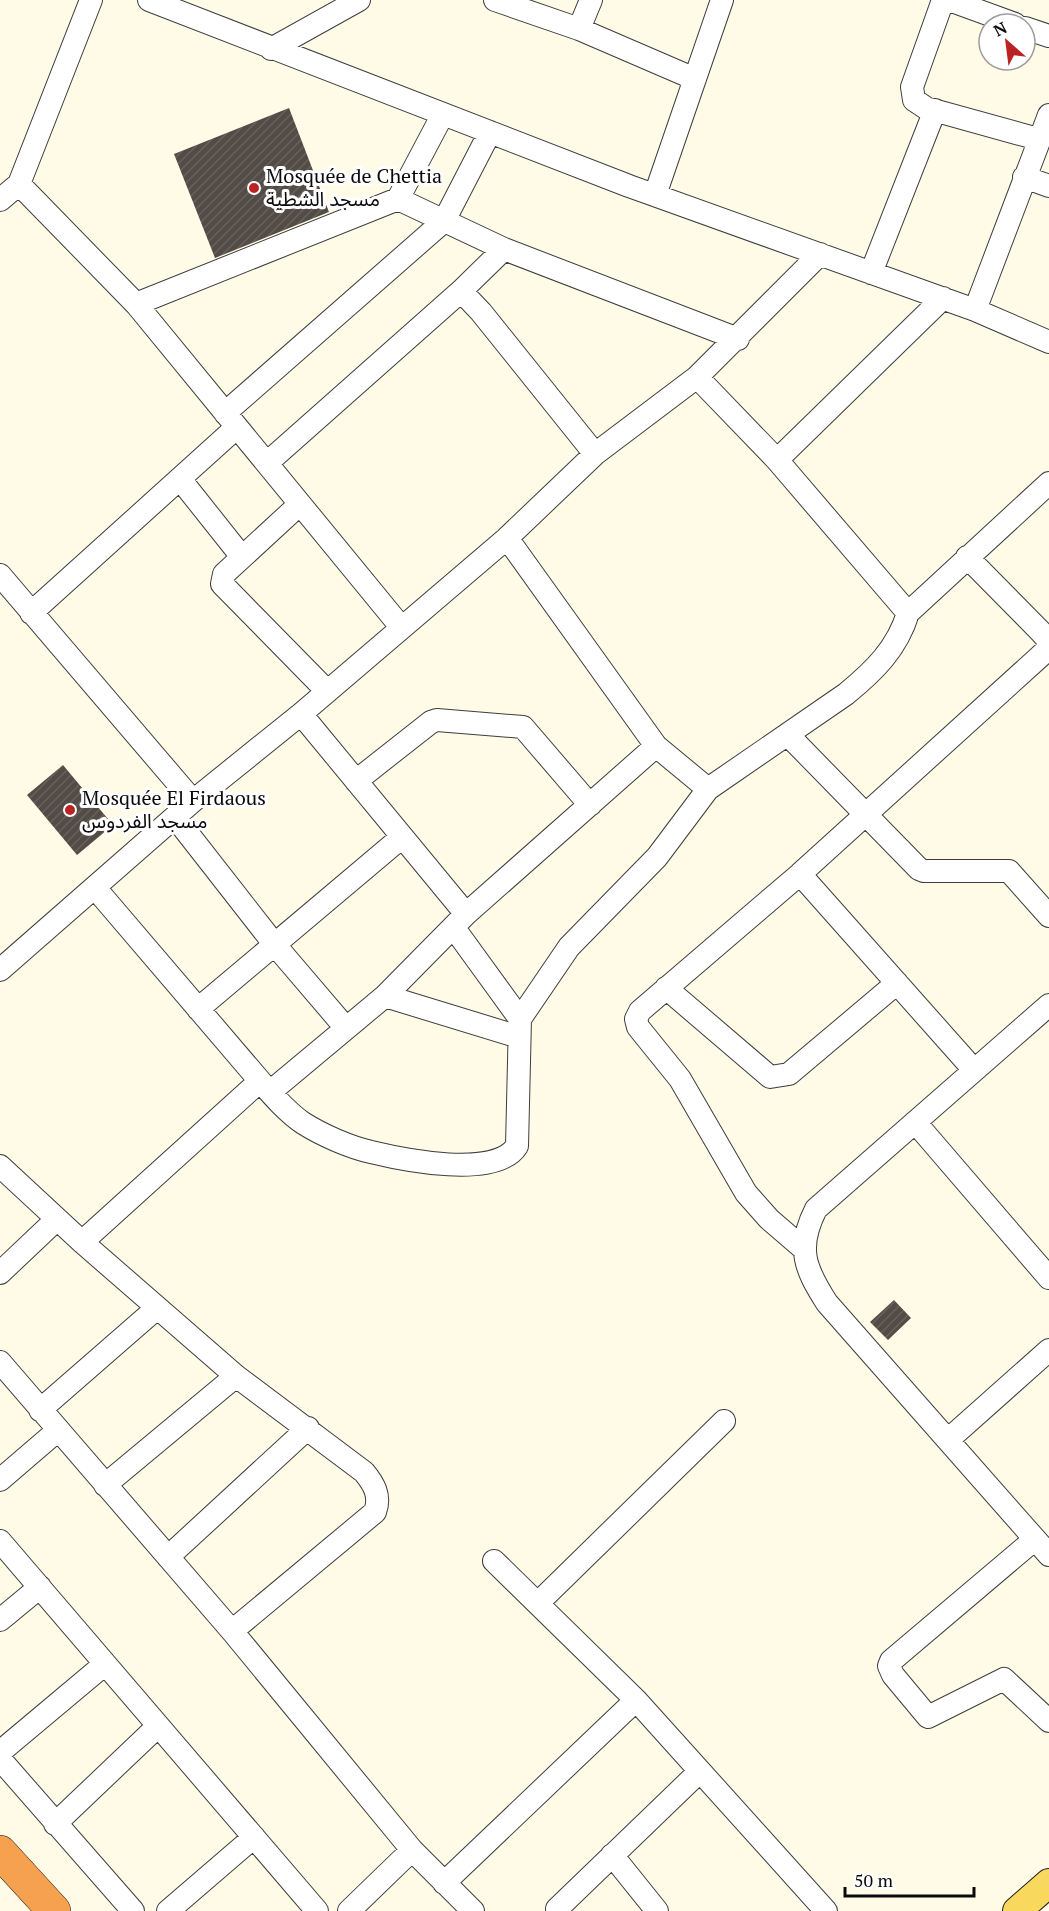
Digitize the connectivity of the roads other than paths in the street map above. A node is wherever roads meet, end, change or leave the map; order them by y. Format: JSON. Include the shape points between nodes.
{"nodes":[{"id":1,"x":91,"y":0,"type":"edge"},
{"id":2,"x":149,"y":0,"type":"edge"},
{"id":3,"x":359,"y":0,"type":"edge"},
{"id":4,"x":495,"y":0,"type":"edge"},
{"id":5,"x":591,"y":0,"type":"edge"},
{"id":6,"x":722,"y":0,"type":"edge"},
{"id":7,"x":943,"y":0,"type":"edge"},
{"id":8,"x":949,"y":0,"type":"edge"},
{"id":9,"x":982,"y":12,"type":"edge"},
{"id":10,"x":579,"y":29,"type":"junction"},
{"id":11,"x":272,"y":49,"type":"junction"},
{"id":12,"x":695,"y":79,"type":"junction"},
{"id":13,"x":935,"y":110,"type":"junction"},
{"id":14,"x":443,"y":114,"type":"junction"},
{"id":15,"x":1049,"y":115,"type":"edge"},
{"id":16,"x":490,"y":132,"type":"junction"},
{"id":17,"x":1038,"y":139,"type":"junction"},
{"id":18,"x":1024,"y":177,"type":"junction"},
{"id":19,"x":19,"y":184,"type":"junction"},
{"id":20,"x":1049,"y":186,"type":"edge"},
{"id":21,"x":655,"y":195,"type":"junction"},
{"id":22,"x":398,"y":199,"type":"junction"},
{"id":23,"x":0,"y":200,"type":"edge"},
{"id":24,"x":444,"y":221,"type":"junction"},
{"id":25,"x":504,"y":249,"type":"junction"},
{"id":26,"x":820,"y":254,"type":"junction"},
{"id":27,"x":871,"y":273,"type":"junction"},
{"id":28,"x":461,"y":291,"type":"junction"},
{"id":29,"x":943,"y":298,"type":"junction"},
{"id":30,"x":136,"y":304,"type":"junction"},
{"id":31,"x":975,"y":310,"type":"junction"},
{"id":32,"x":738,"y":339,"type":"junction"},
{"id":33,"x":1049,"y":342,"type":"edge"},
{"id":34,"x":697,"y":377,"type":"junction"},
{"id":35,"x":231,"y":420,"type":"junction"},
{"id":36,"x":595,"y":454,"type":"junction"},
{"id":37,"x":777,"y":460,"type":"junction"},
{"id":38,"x":267,"y":464,"type":"junction"},
{"id":39,"x":180,"y":479,"type":"junction"},
{"id":40,"x":1049,"y":483,"type":"edge"},
{"id":41,"x":300,"y":504,"type":"junction"},
{"id":42,"x":507,"y":538,"type":"junction"},
{"id":43,"x":242,"y":557,"type":"junction"},
{"id":44,"x":967,"y":557,"type":"junction"},
{"id":45,"x":0,"y":575,"type":"edge"},
{"id":46,"x":31,"y":613,"type":"junction"},
{"id":47,"x":908,"y":614,"type":"junction"},
{"id":48,"x":401,"y":627,"type":"junction"},
{"id":49,"x":327,"y":691,"type":"junction"},
{"id":50,"x":301,"y":714,"type":"junction"},
{"id":51,"x":788,"y":735,"type":"junction"},
{"id":52,"x":656,"y":747,"type":"junction"},
{"id":53,"x":356,"y":781,"type":"junction"},
{"id":54,"x":708,"y":789,"type":"junction"},
{"id":55,"x":193,"y":801,"type":"junction"},
{"id":56,"x":590,"y":805,"type":"junction"},
{"id":57,"x":866,"y":816,"type":"junction"},
{"id":58,"x":175,"y":817,"type":"junction"},
{"id":59,"x":402,"y":837,"type":"junction"},
{"id":60,"x":800,"y":874,"type":"junction"},
{"id":61,"x":96,"y":889,"type":"junction"},
{"id":62,"x":1049,"y":916,"type":"edge"},
{"id":63,"x":460,"y":921,"type":"junction"},
{"id":64,"x":275,"y":945,"type":"junction"},
{"id":65,"x":0,"y":970,"type":"edge"},
{"id":66,"x":897,"y":983,"type":"junction"},
{"id":67,"x":666,"y":988,"type":"junction"},
{"id":68,"x":385,"y":996,"type":"junction"},
{"id":69,"x":1049,"y":1005,"type":"edge"},
{"id":70,"x":198,"y":1009,"type":"junction"},
{"id":71,"x":345,"y":1028,"type":"junction"},
{"id":72,"x":520,"y":1028,"type":"junction"},
{"id":73,"x":974,"y":1070,"type":"junction"},
{"id":74,"x":265,"y":1087,"type":"junction"},
{"id":75,"x":915,"y":1122,"type":"junction"},
{"id":76,"x":0,"y":1166,"type":"edge"},
{"id":77,"x":57,"y":1219,"type":"junction"},
{"id":78,"x":82,"y":1242,"type":"junction"},
{"id":79,"x":805,"y":1250,"type":"junction"},
{"id":80,"x":0,"y":1273,"type":"edge"},
{"id":81,"x":1049,"y":1278,"type":"edge"},
{"id":82,"x":157,"y":1308,"type":"junction"},
{"id":83,"x":1049,"y":1350,"type":"edge"},
{"id":84,"x":0,"y":1362,"type":"edge"},
{"id":85,"x":236,"y":1376,"type":"junction"},
{"id":86,"x":40,"y":1410,"type":"junction"},
{"id":87,"x":724,"y":1421,"type":"dead end"},
{"id":88,"x":308,"y":1428,"type":"junction"},
{"id":89,"x":57,"y":1431,"type":"junction"},
{"id":90,"x":949,"y":1439,"type":"junction"},
{"id":91,"x":0,"y":1480,"type":"edge"},
{"id":92,"x":105,"y":1485,"type":"junction"},
{"id":93,"x":0,"y":1541,"type":"edge"},
{"id":94,"x":1042,"y":1547,"type":"edge"},
{"id":95,"x":168,"y":1557,"type":"junction"},
{"id":96,"x":494,"y":1561,"type":"dead end"},
{"id":97,"x":39,"y":1587,"type":"junction"},
{"id":98,"x":537,"y":1603,"type":"junction"},
{"id":99,"x":0,"y":1620,"type":"edge"},
{"id":100,"x":232,"y":1631,"type":"junction"},
{"id":101,"x":105,"y":1664,"type":"junction"},
{"id":102,"x":636,"y":1700,"type":"junction"},
{"id":103,"x":1049,"y":1721,"type":"edge"},
{"id":104,"x":158,"y":1726,"type":"junction"},
{"id":105,"x":0,"y":1752,"type":"edge"},
{"id":106,"x":0,"y":1759,"type":"edge"},
{"id":107,"x":699,"y":1772,"type":"junction"},
{"id":108,"x":55,"y":1824,"type":"junction"},
{"id":109,"x":254,"y":1837,"type":"junction"},
{"id":110,"x":412,"y":1850,"type":"junction"},
{"id":111,"x":0,"y":1851,"type":"edge"},
{"id":112,"x":612,"y":1855,"type":"junction"},
{"id":113,"x":444,"y":1882,"type":"junction"},
{"id":114,"x":1049,"y":1883,"type":"edge"},
{"id":115,"x":1049,"y":1903,"type":"edge"},
{"id":116,"x":557,"y":1908,"type":"dead end"},
{"id":117,"x":54,"y":1911,"type":"edge"},
{"id":118,"x":133,"y":1911,"type":"edge"},
{"id":119,"x":168,"y":1911,"type":"edge"},
{"id":120,"x":317,"y":1911,"type":"edge"},
{"id":121,"x":349,"y":1911,"type":"edge"},
{"id":122,"x":472,"y":1911,"type":"edge"},
{"id":123,"x":657,"y":1911,"type":"edge"},
{"id":124,"x":826,"y":1911,"type":"edge"},
{"id":125,"x":1017,"y":1911,"type":"edge"},
{"id":126,"x":1040,"y":1911,"type":"edge"}],
"edges":[{"from":1,"to":19,"type":"street"},
{"from":2,"to":11,"type":"street"},
{"from":3,"to":11,"type":"street"},
{"from":4,"to":10,"type":"street"},
{"from":5,"to":10,"type":"street"},
{"from":6,"to":12,"type":"street"},
{"from":7,"to":13,"type":"street","via":[[911,94],[920,105]]},
{"from":8,"to":9,"type":"street"},
{"from":10,"to":12,"type":"street"},
{"from":11,"to":14,"type":"street"},
{"from":12,"to":21,"type":"street"},
{"from":13,"to":17,"type":"street"},
{"from":13,"to":27,"type":"street"},
{"from":14,"to":16,"type":"street"},
{"from":14,"to":22,"type":"street"},
{"from":15,"to":17,"type":"street"},
{"from":16,"to":21,"type":"street"},
{"from":16,"to":24,"type":"street"},
{"from":17,"to":18,"type":"street"},
{"from":18,"to":20,"type":"street"},
{"from":18,"to":31,"type":"street"},
{"from":19,"to":23,"type":"street"},
{"from":19,"to":30,"type":"street"},
{"from":21,"to":26,"type":"street"},
{"from":22,"to":24,"type":"street"},
{"from":22,"to":30,"type":"street"},
{"from":24,"to":25,"type":"street"},
{"from":24,"to":35,"type":"street"},
{"from":25,"to":28,"type":"street"},
{"from":25,"to":32,"type":"street"},
{"from":26,"to":27,"type":"street"},
{"from":26,"to":32,"type":"street"},
{"from":27,"to":29,"type":"street"},
{"from":28,"to":36,"type":"street"},
{"from":28,"to":38,"type":"street"},
{"from":29,"to":31,"type":"street"},
{"from":29,"to":37,"type":"street"},
{"from":30,"to":35,"type":"street"},
{"from":31,"to":33,"type":"street"},
{"from":32,"to":34,"type":"street"},
{"from":34,"to":36,"type":"street"},
{"from":34,"to":37,"type":"street"},
{"from":35,"to":38,"type":"street"},
{"from":35,"to":39,"type":"street"},
{"from":36,"to":42,"type":"street"},
{"from":37,"to":47,"type":"street"},
{"from":38,"to":41,"type":"street"},
{"from":39,"to":43,"type":"street"},
{"from":39,"to":46,"type":"street"},
{"from":40,"to":44,"type":"street"},
{"from":41,"to":43,"type":"street"},
{"from":41,"to":48,"type":"street"},
{"from":42,"to":48,"type":"street"},
{"from":42,"to":52,"type":"street"},
{"from":43,"to":49,"type":"street","via":[[224,574],[222,584]]},
{"from":44,"to":47,"type":"street"},
{"from":44,"to":57,"type":"street","via":[[1048,640],[1047,650]]},
{"from":45,"to":46,"type":"street"},
{"from":46,"to":55,"type":"street"},
{"from":47,"to":51,"type":"street","via":[[892,649],[867,677]]},
{"from":48,"to":49,"type":"street"},
{"from":49,"to":50,"type":"street"},
{"from":50,"to":53,"type":"street"},
{"from":50,"to":55,"type":"street"},
{"from":51,"to":54,"type":"street"},
{"from":51,"to":57,"type":"street"},
{"from":52,"to":54,"type":"street"},
{"from":52,"to":56,"type":"street"},
{"from":53,"to":56,"type":"street","via":[[436,720],[523,727]]},
{"from":53,"to":59,"type":"street"},
{"from":54,"to":72,"type":"street","via":[[657,857],[568,947]]},
{"from":55,"to":58,"type":"street"},
{"from":56,"to":63,"type":"street"},
{"from":57,"to":60,"type":"street"},
{"from":57,"to":62,"type":"street","via":[[919,869],[1009,871]]},
{"from":58,"to":61,"type":"street"},
{"from":58,"to":64,"type":"street"},
{"from":59,"to":63,"type":"street"},
{"from":59,"to":64,"type":"street"},
{"from":60,"to":66,"type":"street"},
{"from":60,"to":67,"type":"street"},
{"from":61,"to":65,"type":"street"},
{"from":61,"to":70,"type":"street"},
{"from":63,"to":68,"type":"street"},
{"from":63,"to":72,"type":"street"},
{"from":64,"to":70,"type":"street"},
{"from":64,"to":71,"type":"street"},
{"from":66,"to":67,"type":"street","via":[[789,1074],[777,1078],[770,1077]]},
{"from":66,"to":73,"type":"street"},
{"from":67,"to":79,"type":"street","via":[[640,1011],[638,1027],[681,1079],[746,1193]]},
{"from":68,"to":71,"type":"street"},
{"from":68,"to":72,"type":"street"},
{"from":69,"to":73,"type":"street"},
{"from":70,"to":74,"type":"street"},
{"from":71,"to":74,"type":"street"},
{"from":72,"to":74,"type":"street","via":[[517,1146],[512,1154],[492,1162],[437,1164],[371,1152],[303,1122]]},
{"from":73,"to":75,"type":"street"},
{"from":74,"to":78,"type":"street"},
{"from":75,"to":79,"type":"street","via":[[816,1209],[807,1226]]},
{"from":75,"to":81,"type":"street"},
{"from":76,"to":77,"type":"street"},
{"from":77,"to":78,"type":"street"},
{"from":77,"to":80,"type":"street"},
{"from":78,"to":82,"type":"street"},
{"from":79,"to":90,"type":"street","via":[[804,1262],[827,1303]]},
{"from":82,"to":85,"type":"street"},
{"from":82,"to":86,"type":"street"},
{"from":83,"to":90,"type":"street"},
{"from":84,"to":86,"type":"street"},
{"from":85,"to":88,"type":"street"},
{"from":85,"to":92,"type":"street"},
{"from":86,"to":89,"type":"street"},
{"from":87,"to":98,"type":"street"},
{"from":88,"to":95,"type":"street"},
{"from":88,"to":100,"type":"street","via":[[364,1472],[377,1491],[379,1503],[360,1527]]},
{"from":89,"to":91,"type":"street"},
{"from":89,"to":92,"type":"street"},
{"from":90,"to":94,"type":"street"},
{"from":92,"to":95,"type":"street"},
{"from":93,"to":97,"type":"street"},
{"from":94,"to":103,"type":"street","via":[[889,1666],[928,1717],[1004,1679]]},
{"from":95,"to":100,"type":"street"},
{"from":96,"to":98,"type":"street"},
{"from":97,"to":99,"type":"street"},
{"from":97,"to":101,"type":"street"},
{"from":98,"to":102,"type":"street"},
{"from":100,"to":110,"type":"street"},
{"from":101,"to":104,"type":"street"},
{"from":101,"to":105,"type":"street"},
{"from":102,"to":107,"type":"street"},
{"from":102,"to":113,"type":"street"},
{"from":104,"to":108,"type":"street"},
{"from":104,"to":109,"type":"street"},
{"from":106,"to":108,"type":"street"},
{"from":107,"to":112,"type":"street"},
{"from":107,"to":124,"type":"street"},
{"from":108,"to":118,"type":"street"},
{"from":109,"to":119,"type":"street"},
{"from":109,"to":120,"type":"street"},
{"from":110,"to":113,"type":"street"},
{"from":110,"to":121,"type":"street"},
{"from":111,"to":117,"type":"highway"},
{"from":112,"to":116,"type":"street"},
{"from":112,"to":123,"type":"street"},
{"from":113,"to":122,"type":"street"},
{"from":114,"to":125,"type":"main road"},
{"from":115,"to":126,"type":"main road"}]}
